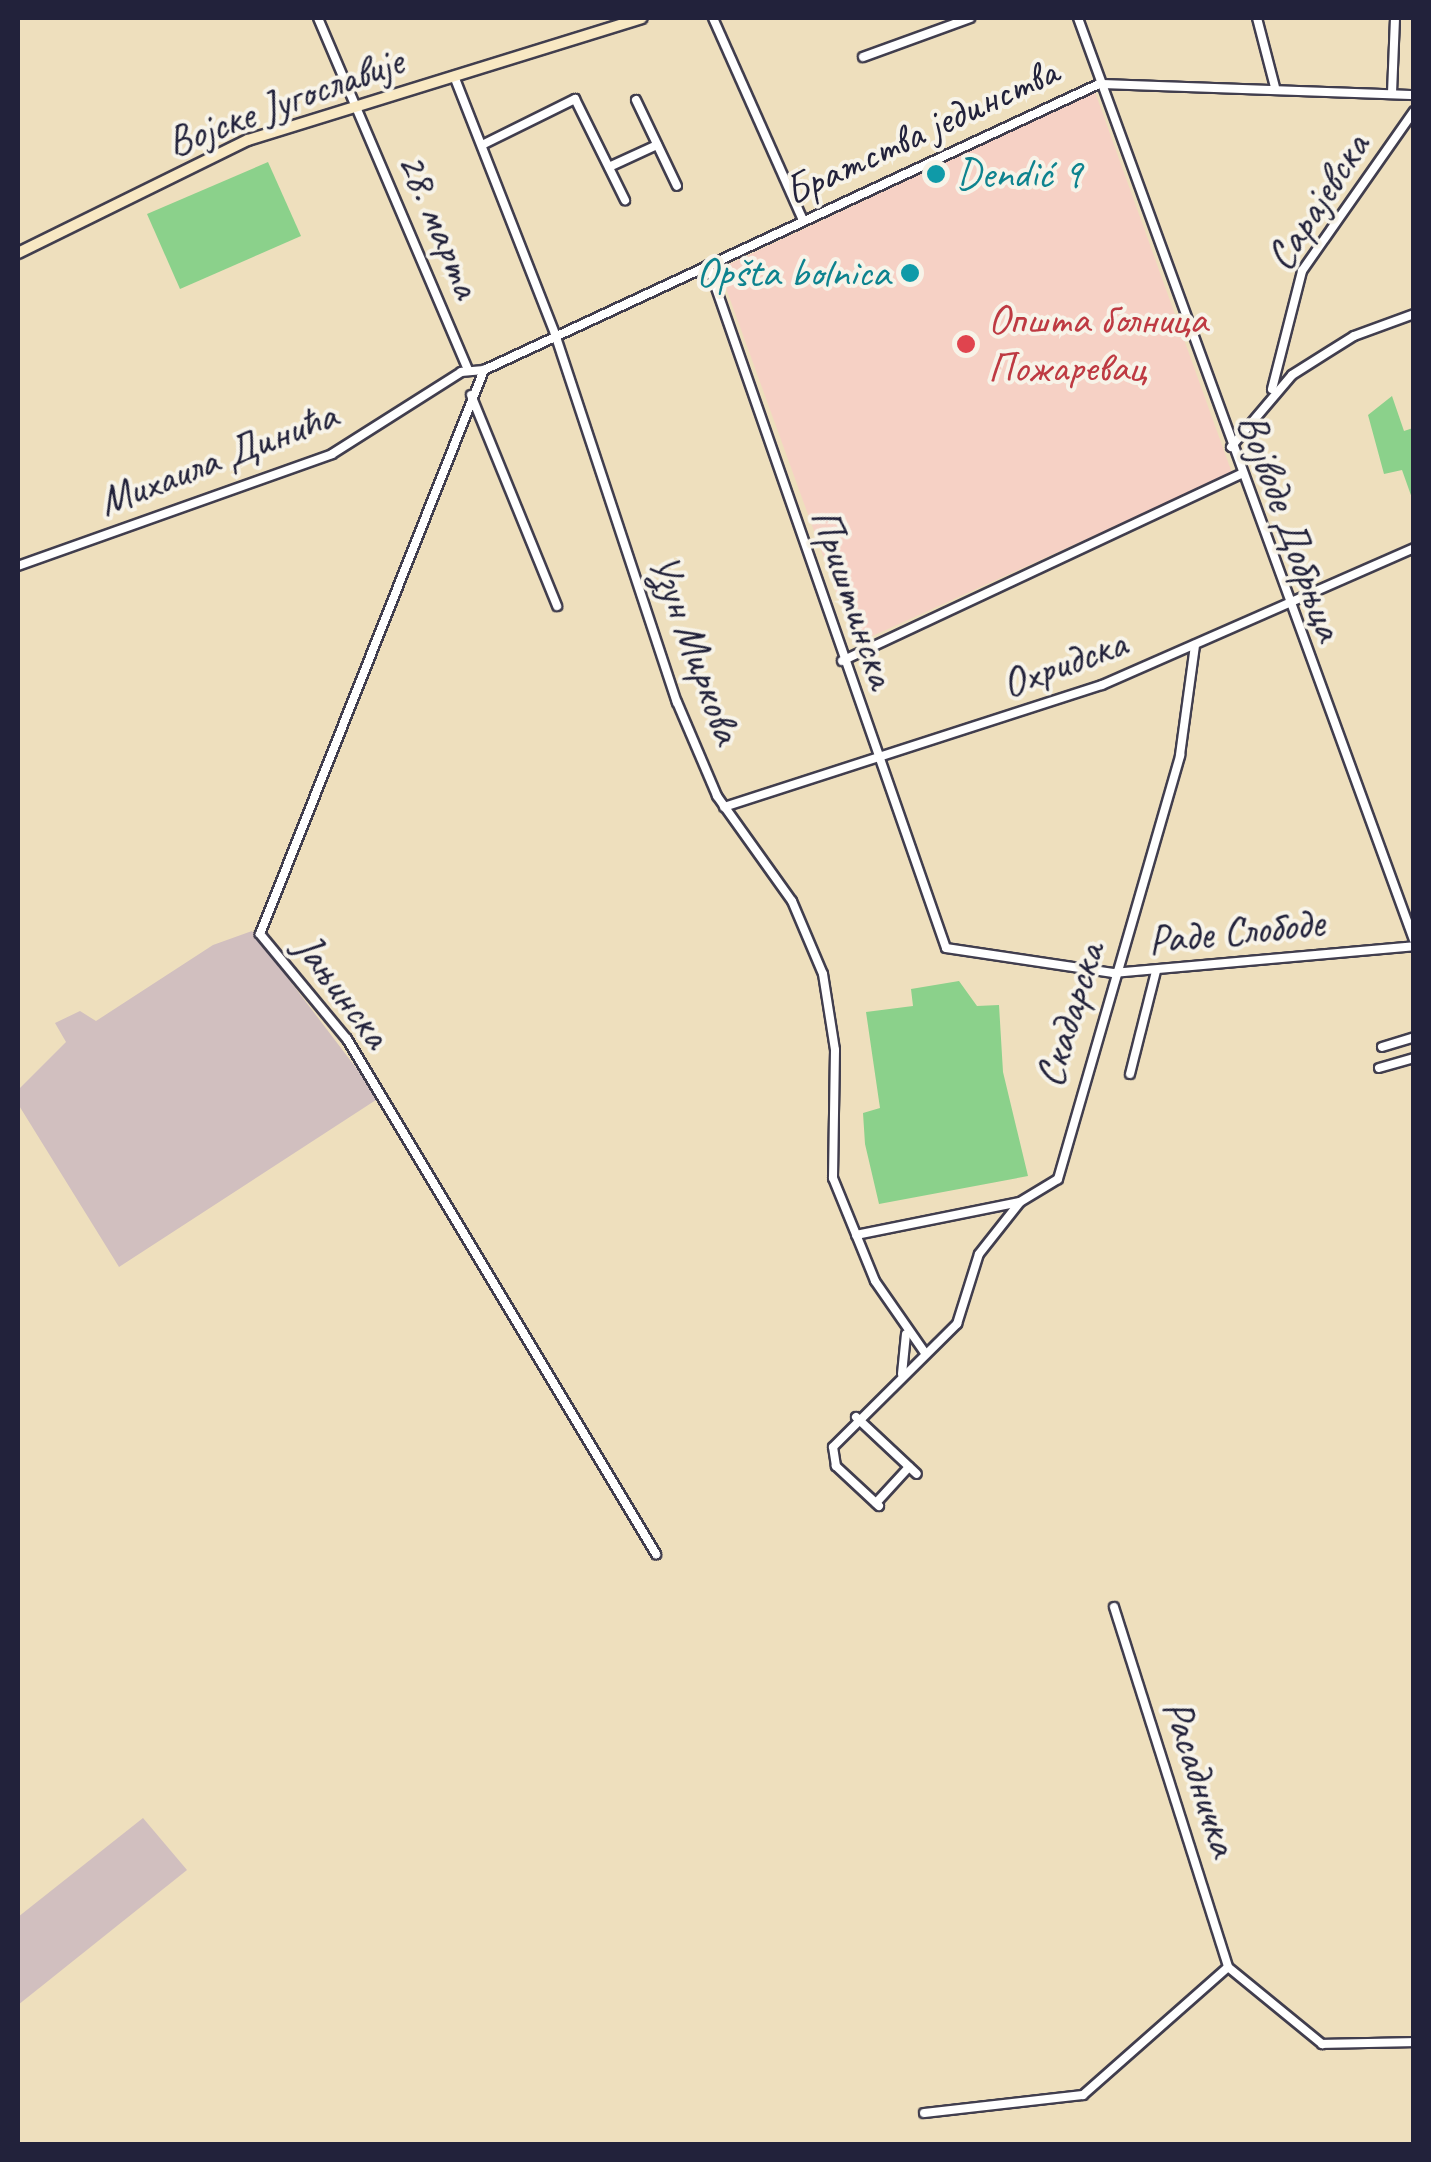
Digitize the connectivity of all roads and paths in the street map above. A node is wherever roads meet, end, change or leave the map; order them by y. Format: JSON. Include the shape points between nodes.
{"nodes":[{"id":1,"x":318,"y":18,"type":"edge"},
{"id":2,"x":642,"y":18,"type":"edge"},
{"id":3,"x":713,"y":18,"type":"edge"},
{"id":4,"x":970,"y":18,"type":"edge"},
{"id":5,"x":1078,"y":18,"type":"edge"},
{"id":6,"x":1257,"y":18,"type":"edge"},
{"id":7,"x":1395,"y":18,"type":"edge"},
{"id":8,"x":863,"y":58,"type":"dead end"},
{"id":9,"x":454,"y":76,"type":"junction"},
{"id":10,"x":1099,"y":84,"type":"junction"},
{"id":11,"x":1275,"y":87,"type":"junction"},
{"id":12,"x":1392,"y":93,"type":"junction"},
{"id":13,"x":1414,"y":94,"type":"edge"},
{"id":14,"x":636,"y":100,"type":"dead end"},
{"id":15,"x":354,"y":105,"type":"junction"},
{"id":16,"x":1414,"y":111,"type":"edge"},
{"id":17,"x":482,"y":145,"type":"junction"},
{"id":18,"x":657,"y":145,"type":"junction"},
{"id":19,"x":610,"y":167,"type":"junction"},
{"id":20,"x":676,"y":186,"type":"dead end"},
{"id":21,"x":625,"y":200,"type":"dead end"},
{"id":22,"x":803,"y":220,"type":"junction"},
{"id":23,"x":18,"y":253,"type":"edge"},
{"id":24,"x":708,"y":264,"type":"junction"},
{"id":25,"x":1414,"y":314,"type":"edge"},
{"id":26,"x":556,"y":334,"type":"junction"},
{"id":27,"x":468,"y":369,"type":"junction"},
{"id":28,"x":484,"y":370,"type":"junction"},
{"id":29,"x":1272,"y":390,"type":"junction"},
{"id":30,"x":471,"y":395,"type":"junction"},
{"id":31,"x":1231,"y":447,"type":"junction"},
{"id":32,"x":1241,"y":474,"type":"junction"},
{"id":33,"x":1414,"y":548,"type":"edge"},
{"id":34,"x":18,"y":566,"type":"edge"},
{"id":35,"x":557,"y":606,"type":"dead end"},
{"id":36,"x":1285,"y":608,"type":"junction"},
{"id":37,"x":1195,"y":645,"type":"junction"},
{"id":38,"x":842,"y":661,"type":"junction"},
{"id":39,"x":876,"y":756,"type":"junction"},
{"id":40,"x":724,"y":806,"type":"junction"},
{"id":41,"x":1414,"y":943,"type":"edge"},
{"id":42,"x":946,"y":948,"type":"joint"},
{"id":43,"x":1156,"y":971,"type":"junction"},
{"id":44,"x":1113,"y":973,"type":"junction"},
{"id":45,"x":1414,"y":1037,"type":"edge"},
{"id":46,"x":1382,"y":1047,"type":"dead end"},
{"id":47,"x":1414,"y":1058,"type":"edge"},
{"id":48,"x":1379,"y":1068,"type":"dead end"},
{"id":49,"x":1130,"y":1074,"type":"dead end"},
{"id":50,"x":1020,"y":1202,"type":"junction"},
{"id":51,"x":856,"y":1235,"type":"junction"},
{"id":52,"x":906,"y":1332,"type":"junction"},
{"id":53,"x":925,"y":1353,"type":"junction"},
{"id":54,"x":902,"y":1374,"type":"junction"},
{"id":55,"x":856,"y":1418,"type":"junction"},
{"id":56,"x":909,"y":1467,"type":"junction"},
{"id":57,"x":917,"y":1474,"type":"dead end"},
{"id":58,"x":656,"y":1554,"type":"dead end"},
{"id":59,"x":1114,"y":1608,"type":"dead end"},
{"id":60,"x":1228,"y":1967,"type":"junction"},
{"id":61,"x":1414,"y":2042,"type":"edge"},
{"id":62,"x":924,"y":2114,"type":"dead end"}],
"edges":[{"from":1,"to":15,"type":"street","name":"28. марта"},
{"from":2,"to":9,"type":"main road","name":"Војске Југославије"},
{"from":3,"to":22,"type":"street"},
{"from":4,"to":8,"type":"street"},
{"from":5,"to":10,"type":"street","name":"Војводе Добрњца"},
{"from":6,"to":11,"type":"street"},
{"from":7,"to":12,"type":"street"},
{"from":9,"to":15,"type":"main road","name":"Војске Југославије"},
{"from":9,"to":17,"type":"street","name":"Узун Миркова"},
{"from":10,"to":11,"type":"street","name":"Братства јединства"},
{"from":10,"to":22,"type":"street","name":"Братства јединства"},
{"from":10,"to":31,"type":"street","name":"Војводе Добрњца"},
{"from":11,"to":12,"type":"street","name":"Братства јединства"},
{"from":12,"to":13,"type":"street","name":"Братства јединства"},
{"from":14,"to":18,"type":"street"},
{"from":15,"to":23,"type":"main road","name":"Војске Југославије","via":[[248,140]]},
{"from":15,"to":27,"type":"street","name":"28. марта"},
{"from":16,"to":29,"type":"street","name":"Сарајевска","via":[[1302,271]]},
{"from":17,"to":19,"type":"street","via":[[575,98]]},
{"from":17,"to":26,"type":"street","name":"Узун Миркова"},
{"from":18,"to":19,"type":"street"},
{"from":18,"to":20,"type":"street"},
{"from":19,"to":21,"type":"street"},
{"from":22,"to":24,"type":"street","name":"Братства јединства"},
{"from":24,"to":26,"type":"street","name":"Братства јединства"},
{"from":24,"to":38,"type":"street","name":"Приштинска"},
{"from":25,"to":29,"type":"street","via":[[1354,336]]},
{"from":26,"to":28,"type":"street","name":"Братства јединства"},
{"from":26,"to":40,"type":"street","name":"Узун Миркова","via":[[677,702]]},
{"from":27,"to":28,"type":"street"},
{"from":27,"to":34,"type":"street","name":"Михаила Динића","via":[[332,454]]},
{"from":28,"to":30,"type":"street","name":"Јањинска"},
{"from":29,"to":31,"type":"street"},
{"from":30,"to":35,"type":"street"},
{"from":30,"to":58,"type":"street","name":"Јањинска","via":[[260,934],[347,1039]]},
{"from":31,"to":32,"type":"street","name":"Војводе Добрњца"},
{"from":32,"to":36,"type":"street","name":"Војводе Добрњца"},
{"from":32,"to":38,"type":"street"},
{"from":33,"to":36,"type":"street","name":"Охридска"},
{"from":36,"to":37,"type":"street","name":"Охридска"},
{"from":36,"to":41,"type":"street","name":"Војводе Добрњца"},
{"from":37,"to":39,"type":"street","name":"Охридска"},
{"from":37,"to":44,"type":"street","name":"Скадарска","via":[[1180,756]]},
{"from":38,"to":39,"type":"street","name":"Приштинска"},
{"from":39,"to":40,"type":"street","name":"Охридска"},
{"from":39,"to":42,"type":"street","name":"Приштинска"},
{"from":40,"to":51,"type":"street","name":"Узун Миркова","via":[[792,901],[823,974],[836,1050],[834,1178]]},
{"from":41,"to":43,"type":"street","name":"Раде Слободе"},
{"from":42,"to":44,"type":"street","name":"Раде Слободе"},
{"from":43,"to":44,"type":"street","name":"Раде Слободе"},
{"from":43,"to":49,"type":"street"},
{"from":44,"to":50,"type":"street","name":"Скадарска","via":[[1058,1178]]},
{"from":45,"to":46,"type":"street"},
{"from":47,"to":48,"type":"street"},
{"from":50,"to":51,"type":"street"},
{"from":50,"to":53,"type":"street","name":"Скадарска","via":[[974,1264],[957,1324]]},
{"from":51,"to":52,"type":"street","name":"Узун Миркова"},
{"from":52,"to":53,"type":"street","name":"Узун Миркова"},
{"from":52,"to":54,"type":"street"},
{"from":53,"to":54,"type":"street","name":"Скадарска"},
{"from":54,"to":55,"type":"street","name":"Скадарска"},
{"from":55,"to":56,"type":"street"},
{"from":55,"to":56,"type":"street","name":"Скадарска","via":[[832,1457],[877,1505]]},
{"from":56,"to":57,"type":"street"},
{"from":59,"to":60,"type":"street","name":"Расадничка"},
{"from":60,"to":61,"type":"street","via":[[1322,2044]]},
{"from":60,"to":62,"type":"street","via":[[1083,2095]]}]}
